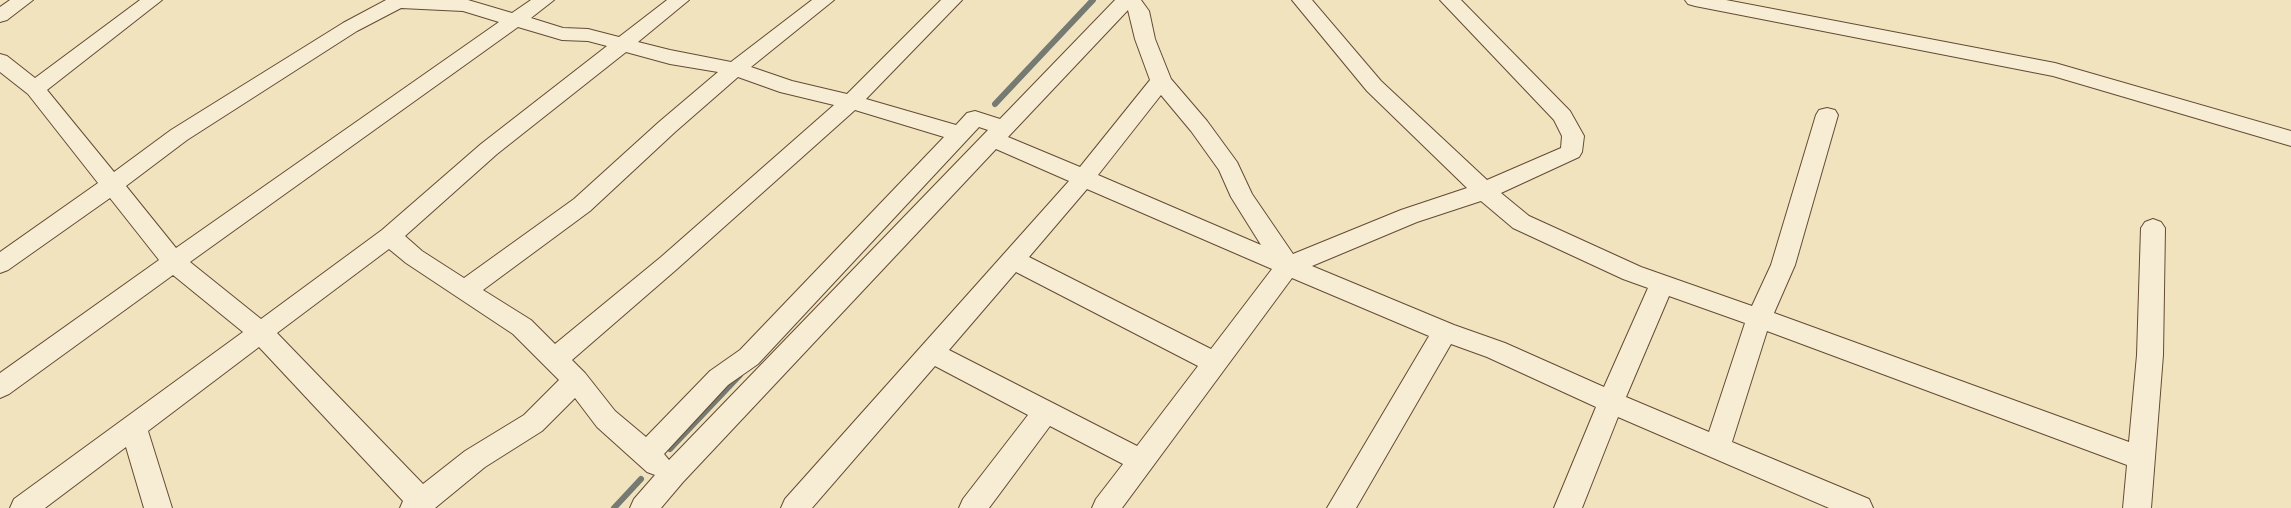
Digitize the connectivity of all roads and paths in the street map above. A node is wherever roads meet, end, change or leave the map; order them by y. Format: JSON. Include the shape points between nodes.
{"nodes":[{"id":1,"x":23,"y":0,"type":"edge"},
{"id":2,"x":152,"y":0,"type":"edge"},
{"id":3,"x":544,"y":0,"type":"edge"},
{"id":4,"x":679,"y":0,"type":"edge"},
{"id":5,"x":824,"y":0,"type":"edge"},
{"id":6,"x":952,"y":0,"type":"edge"},
{"id":7,"x":1126,"y":0,"type":"edge"},
{"id":8,"x":1131,"y":0,"type":"edge"},
{"id":9,"x":1302,"y":0,"type":"edge"},
{"id":10,"x":1450,"y":0,"type":"edge"},
{"id":11,"x":1695,"y":0,"type":"edge"},
{"id":12,"x":399,"y":1,"type":"edge"},
{"id":13,"x":0,"y":16,"type":"edge"},
{"id":14,"x":514,"y":20,"type":"junction"},
{"id":15,"x":622,"y":45,"type":"junction"},
{"id":16,"x":0,"y":61,"type":"edge"},
{"id":17,"x":735,"y":69,"type":"junction"},
{"id":18,"x":1162,"y":81,"type":"junction"},
{"id":19,"x":35,"y":89,"type":"junction"},
{"id":20,"x":851,"y":102,"type":"junction"},
{"id":21,"x":1827,"y":115,"type":"dead end"},
{"id":22,"x":960,"y":134,"type":"junction"},
{"id":23,"x":999,"y":134,"type":"junction"},
{"id":24,"x":2291,"y":139,"type":"edge"},
{"id":25,"x":1084,"y":178,"type":"junction"},
{"id":26,"x":111,"y":186,"type":"junction"},
{"id":27,"x":1484,"y":191,"type":"junction"},
{"id":28,"x":2153,"y":228,"type":"dead end"},
{"id":29,"x":390,"y":236,"type":"junction"},
{"id":30,"x":1012,"y":259,"type":"junction"},
{"id":31,"x":174,"y":262,"type":"junction"},
{"id":32,"x":0,"y":264,"type":"edge"},
{"id":33,"x":1288,"y":266,"type":"junction"},
{"id":34,"x":1662,"y":284,"type":"junction"},
{"id":35,"x":465,"y":290,"type":"junction"},
{"id":36,"x":1759,"y":318,"type":"junction"},
{"id":37,"x":260,"y":332,"type":"junction"},
{"id":38,"x":1444,"y":332,"type":"junction"},
{"id":39,"x":930,"y":352,"type":"junction"},
{"id":40,"x":555,"y":359,"type":"junction"},
{"id":41,"x":1216,"y":363,"type":"junction"},
{"id":42,"x":576,"y":380,"type":"junction"},
{"id":43,"x":0,"y":387,"type":"edge"},
{"id":44,"x":1611,"y":402,"type":"junction"},
{"id":45,"x":1046,"y":411,"type":"junction"},
{"id":46,"x":133,"y":426,"type":"junction"},
{"id":47,"x":1717,"y":447,"type":"junction"},
{"id":48,"x":646,"y":455,"type":"junction"},
{"id":49,"x":2140,"y":458,"type":"junction"},
{"id":50,"x":1142,"y":461,"type":"junction"},
{"id":51,"x":674,"y":474,"type":"junction"},
{"id":52,"x":417,"y":504,"type":"edge"},
{"id":53,"x":24,"y":508,"type":"edge"},
{"id":54,"x":158,"y":508,"type":"edge"},
{"id":55,"x":644,"y":508,"type":"edge"},
{"id":56,"x":794,"y":508,"type":"edge"},
{"id":57,"x":973,"y":508,"type":"edge"},
{"id":58,"x":1106,"y":508,"type":"edge"},
{"id":59,"x":1341,"y":508,"type":"edge"},
{"id":60,"x":1568,"y":508,"type":"edge"},
{"id":61,"x":1859,"y":508,"type":"edge"},
{"id":62,"x":2136,"y":508,"type":"edge"}],
"edges":[{"from":1,"to":13,"type":"street"},
{"from":2,"to":19,"type":"street"},
{"from":3,"to":14,"type":"street"},
{"from":4,"to":15,"type":"street"},
{"from":5,"to":17,"type":"street"},
{"from":6,"to":20,"type":"street"},
{"from":7,"to":23,"type":"street"},
{"from":8,"to":18,"type":"street","via":[[1139,11],[1145,39]]},
{"from":9,"to":27,"type":"street","via":[[1374,86]]},
{"from":10,"to":27,"type":"street","via":[[1562,116],[1573,136],[1571,152]]},
{"from":11,"to":24,"type":"street","via":[[2055,70]]},
{"from":12,"to":14,"type":"street","via":[[464,5]]},
{"from":12,"to":26,"type":"street","via":[[350,27],[178,135]]},
{"from":14,"to":15,"type":"street","via":[[562,34],[588,36]]},
{"from":14,"to":31,"type":"street"},
{"from":15,"to":17,"type":"street","via":[[670,58]]},
{"from":15,"to":29,"type":"street","via":[[489,149]]},
{"from":16,"to":19,"type":"street"},
{"from":17,"to":20,"type":"street","via":[[787,87]]},
{"from":17,"to":35,"type":"street","via":[[667,126],[582,205]]},
{"from":18,"to":25,"type":"street"},
{"from":18,"to":33,"type":"street","via":[[1228,168],[1242,197]]},
{"from":19,"to":26,"type":"street"},
{"from":20,"to":22,"type":"street"},
{"from":20,"to":40,"type":"street"},
{"from":21,"to":36,"type":"street","via":[[1783,265]]},
{"from":22,"to":23,"type":"street","via":[[975,118]]},
{"from":22,"to":48,"type":"street","via":[[749,357],[719,378]]},
{"from":23,"to":25,"type":"street"},
{"from":23,"to":51,"type":"street"},
{"from":25,"to":30,"type":"street"},
{"from":25,"to":33,"type":"street"},
{"from":26,"to":31,"type":"street"},
{"from":26,"to":32,"type":"street"},
{"from":27,"to":33,"type":"street","via":[[1409,216]]},
{"from":27,"to":34,"type":"street","via":[[1521,222]]},
{"from":28,"to":49,"type":"street","via":[[2150,355]]},
{"from":29,"to":35,"type":"street","via":[[414,257]]},
{"from":29,"to":37,"type":"street"},
{"from":30,"to":39,"type":"street"},
{"from":30,"to":41,"type":"street"},
{"from":31,"to":37,"type":"street"},
{"from":31,"to":43,"type":"street"},
{"from":33,"to":38,"type":"street"},
{"from":33,"to":41,"type":"street"},
{"from":34,"to":36,"type":"street"},
{"from":34,"to":44,"type":"street"},
{"from":35,"to":40,"type":"street","via":[[522,327]]},
{"from":36,"to":47,"type":"street"},
{"from":36,"to":49,"type":"street"},
{"from":37,"to":46,"type":"street"},
{"from":37,"to":52,"type":"street"},
{"from":38,"to":44,"type":"street","via":[[1496,350]]},
{"from":38,"to":59,"type":"street"},
{"from":39,"to":45,"type":"street"},
{"from":39,"to":56,"type":"street"},
{"from":40,"to":42,"type":"street"},
{"from":41,"to":50,"type":"street"},
{"from":42,"to":48,"type":"street","via":[[606,419]]},
{"from":42,"to":52,"type":"street","via":[[533,423],[475,459]]},
{"from":44,"to":47,"type":"street"},
{"from":44,"to":60,"type":"street"},
{"from":45,"to":50,"type":"street"},
{"from":45,"to":57,"type":"street"},
{"from":46,"to":53,"type":"street"},
{"from":46,"to":54,"type":"street"},
{"from":47,"to":61,"type":"street"},
{"from":48,"to":51,"type":"street"},
{"from":49,"to":62,"type":"street"},
{"from":50,"to":58,"type":"street"},
{"from":51,"to":55,"type":"street"}]}
